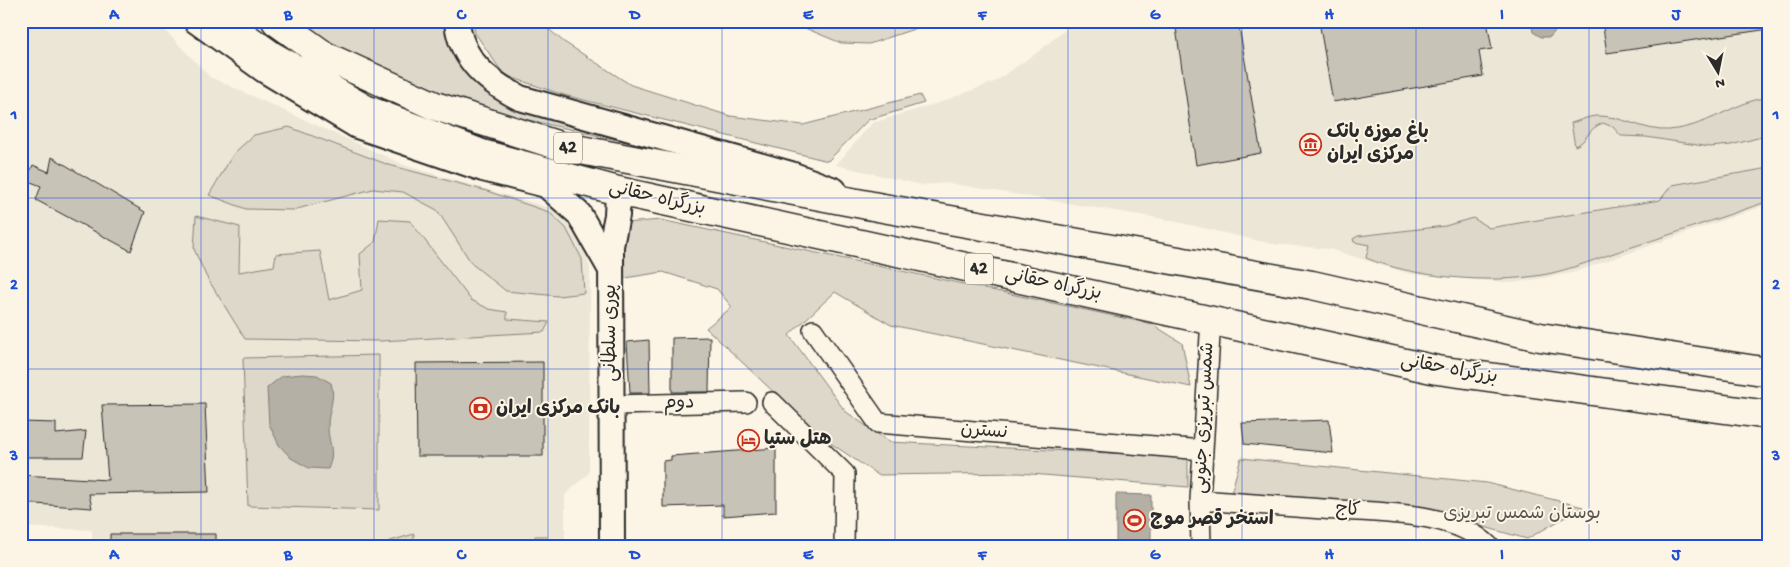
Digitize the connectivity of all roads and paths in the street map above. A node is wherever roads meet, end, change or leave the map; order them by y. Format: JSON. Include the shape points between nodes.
{"nodes":[{"id":1,"x":196,"y":21,"type":"edge"},
{"id":2,"x":223,"y":21,"type":"edge"},
{"id":3,"x":276,"y":21,"type":"edge"},
{"id":4,"x":457,"y":21,"type":"edge"},
{"id":5,"x":618,"y":191,"type":"junction"},
{"id":6,"x":883,"y":208,"type":"junction"},
{"id":7,"x":611,"y":270,"type":"junction"},
{"id":8,"x":1211,"y":319,"type":"junction"},
{"id":9,"x":813,"y":330,"type":"dead end"},
{"id":10,"x":1769,"y":372,"type":"edge"},
{"id":11,"x":746,"y":402,"type":"dead end"},
{"id":12,"x":772,"y":402,"type":"dead end"},
{"id":13,"x":612,"y":405,"type":"junction"},
{"id":14,"x":1763,"y":417,"type":"edge"},
{"id":15,"x":1204,"y":450,"type":"junction"},
{"id":16,"x":1200,"y":500,"type":"junction"},
{"id":17,"x":612,"y":546,"type":"edge"},
{"id":18,"x":844,"y":546,"type":"edge"},
{"id":19,"x":1201,"y":546,"type":"edge"},
{"id":20,"x":1488,"y":546,"type":"edge"}],
"edges":[{"from":1,"to":7,"type":"main road","via":[[264,70],[357,126],[483,169],[546,185],[579,214]]},
{"from":2,"to":5,"type":"highway","name":"بزرگراه حقانی","number":"42","via":[[272,56],[365,109],[482,154]]},
{"from":3,"to":6,"type":"highway","name":"بزرگراه حقانی","number":"42","via":[[325,56],[435,106],[560,146]]},
{"from":4,"to":6,"type":"main road","via":[[459,36],[471,61],[490,80],[520,98],[791,174]]},
{"from":5,"to":7,"type":"main road","name":"پوری سلطانی"},
{"from":5,"to":8,"type":"highway","name":"بزرگراه حقانی","number":"42"},
{"from":6,"to":10,"type":"highway","name":"بزرگراه حقانی","number":"42","via":[[1312,285],[1540,337]]},
{"from":7,"to":13,"type":"main road","name":"پوری سلطانی"},
{"from":8,"to":14,"type":"highway","name":"بزرگراه حقانی","number":"42","via":[[1437,370]]},
{"from":8,"to":15,"type":"street","name":"شمس تبریزی جنوبی"},
{"from":9,"to":15,"type":"street","name":"نسترن","via":[[878,423]]},
{"from":11,"to":13,"type":"street","name":"دوم"},
{"from":12,"to":18,"type":"street","via":[[845,474]]},
{"from":13,"to":17,"type":"main road","name":"پوری سلطانی"},
{"from":15,"to":16,"type":"street","name":"شمس تبریزی جنوبی"},
{"from":16,"to":19,"type":"street","name":"شمس تبریزی جنوبی"},
{"from":16,"to":20,"type":"street","name":"کاج","via":[[1421,516],[1461,528],[1481,538]]}]}
